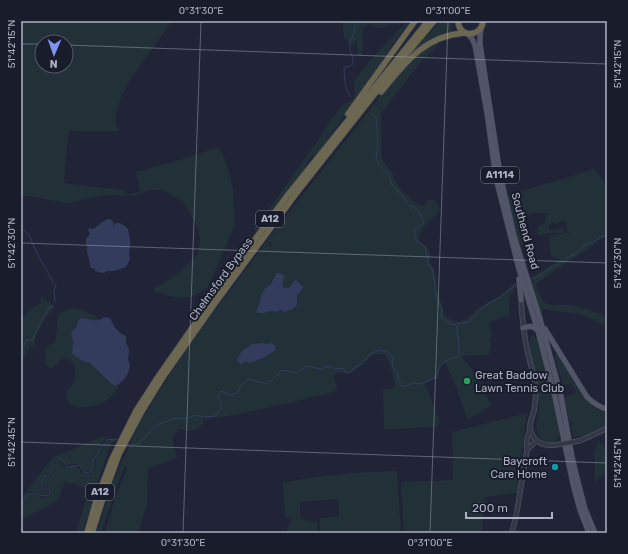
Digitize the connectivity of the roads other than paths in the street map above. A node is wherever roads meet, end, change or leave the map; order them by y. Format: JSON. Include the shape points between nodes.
{"nodes":[{"id":1,"x":415,"y":21,"type":"edge"},
{"id":2,"x":428,"y":21,"type":"edge"},
{"id":3,"x":434,"y":21,"type":"edge"},
{"id":4,"x":458,"y":21,"type":"edge"},
{"id":5,"x":482,"y":24,"type":"edge"},
{"id":6,"x":466,"y":34,"type":"junction"},
{"id":7,"x":310,"y":168,"type":"junction"},
{"id":8,"x":298,"y":191,"type":"junction"},
{"id":9,"x":519,"y":269,"type":"junction"},
{"id":10,"x":521,"y":300,"type":"joint"},
{"id":11,"x":540,"y":319,"type":"junction"},
{"id":12,"x":523,"y":328,"type":"junction"},
{"id":13,"x":538,"y":331,"type":"junction"},
{"id":14,"x":607,"y":409,"type":"edge"},
{"id":15,"x":129,"y":428,"type":"junction"},
{"id":16,"x":607,"y":428,"type":"edge"},
{"id":17,"x":530,"y":429,"type":"junction"},
{"id":18,"x":536,"y":441,"type":"junction"},
{"id":19,"x":527,"y":450,"type":"junction"},
{"id":20,"x":117,"y":453,"type":"junction"},
{"id":21,"x":87,"y":533,"type":"edge"},
{"id":22,"x":92,"y":533,"type":"edge"},
{"id":23,"x":512,"y":533,"type":"edge"},
{"id":24,"x":589,"y":533,"type":"edge"},
{"id":25,"x":595,"y":533,"type":"edge"}],
"edges":[{"from":1,"to":7,"type":"highway","number":"A12"},
{"from":2,"to":7,"type":"highway","name":"Chelmsford Bypass","number":"A12"},
{"from":3,"to":8,"type":"highway","name":"Chelmsford Bypass","number":"A12"},
{"from":4,"to":6,"type":"highway"},
{"from":5,"to":6,"type":"highway","via":[[478,31]]},
{"from":5,"to":11,"type":"main road","name":"Southend Road","number":"A1114","via":[[480,44],[500,174],[514,236]]},
{"from":6,"to":8,"type":"highway","number":"A12","via":[[436,39],[409,60]]},
{"from":6,"to":9,"type":"main road","name":"Southend Road","number":"A1114","via":[[475,45],[496,178]]},
{"from":7,"to":15,"type":"highway","name":"Chelmsford Bypass","number":"A12","via":[[231,272],[158,377],[136,411]]},
{"from":8,"to":15,"type":"highway","name":"Chelmsford Bypass","number":"A12","via":[[218,298]]},
{"from":9,"to":10,"type":"main road"},
{"from":9,"to":13,"type":"main road","number":"A1114"},
{"from":10,"to":12,"type":"street"},
{"from":11,"to":14,"type":"main road","via":[[587,398]]},
{"from":11,"to":25,"type":"main road","number":"A1114","via":[[561,396],[578,482]]},
{"from":12,"to":13,"type":"main road","via":[[534,327]]},
{"from":12,"to":17,"type":"street","via":[[536,391]]},
{"from":13,"to":24,"type":"main road","number":"A1114","via":[[555,397],[572,484]]},
{"from":15,"to":20,"type":"highway","name":"Chelmsford Bypass","number":"A12"},
{"from":16,"to":18,"type":"street","bridge":true,"via":[[579,441],[544,445]]},
{"from":17,"to":18,"type":"street"},
{"from":17,"to":19,"type":"street"},
{"from":18,"to":19,"type":"street"},
{"from":19,"to":23,"type":"street"},
{"from":20,"to":21,"type":"highway","name":"Chelmsford Bypass","number":"A12","via":[[96,501]]},
{"from":20,"to":22,"type":"highway","name":"Chelmsford Bypass","number":"A12"}]}
